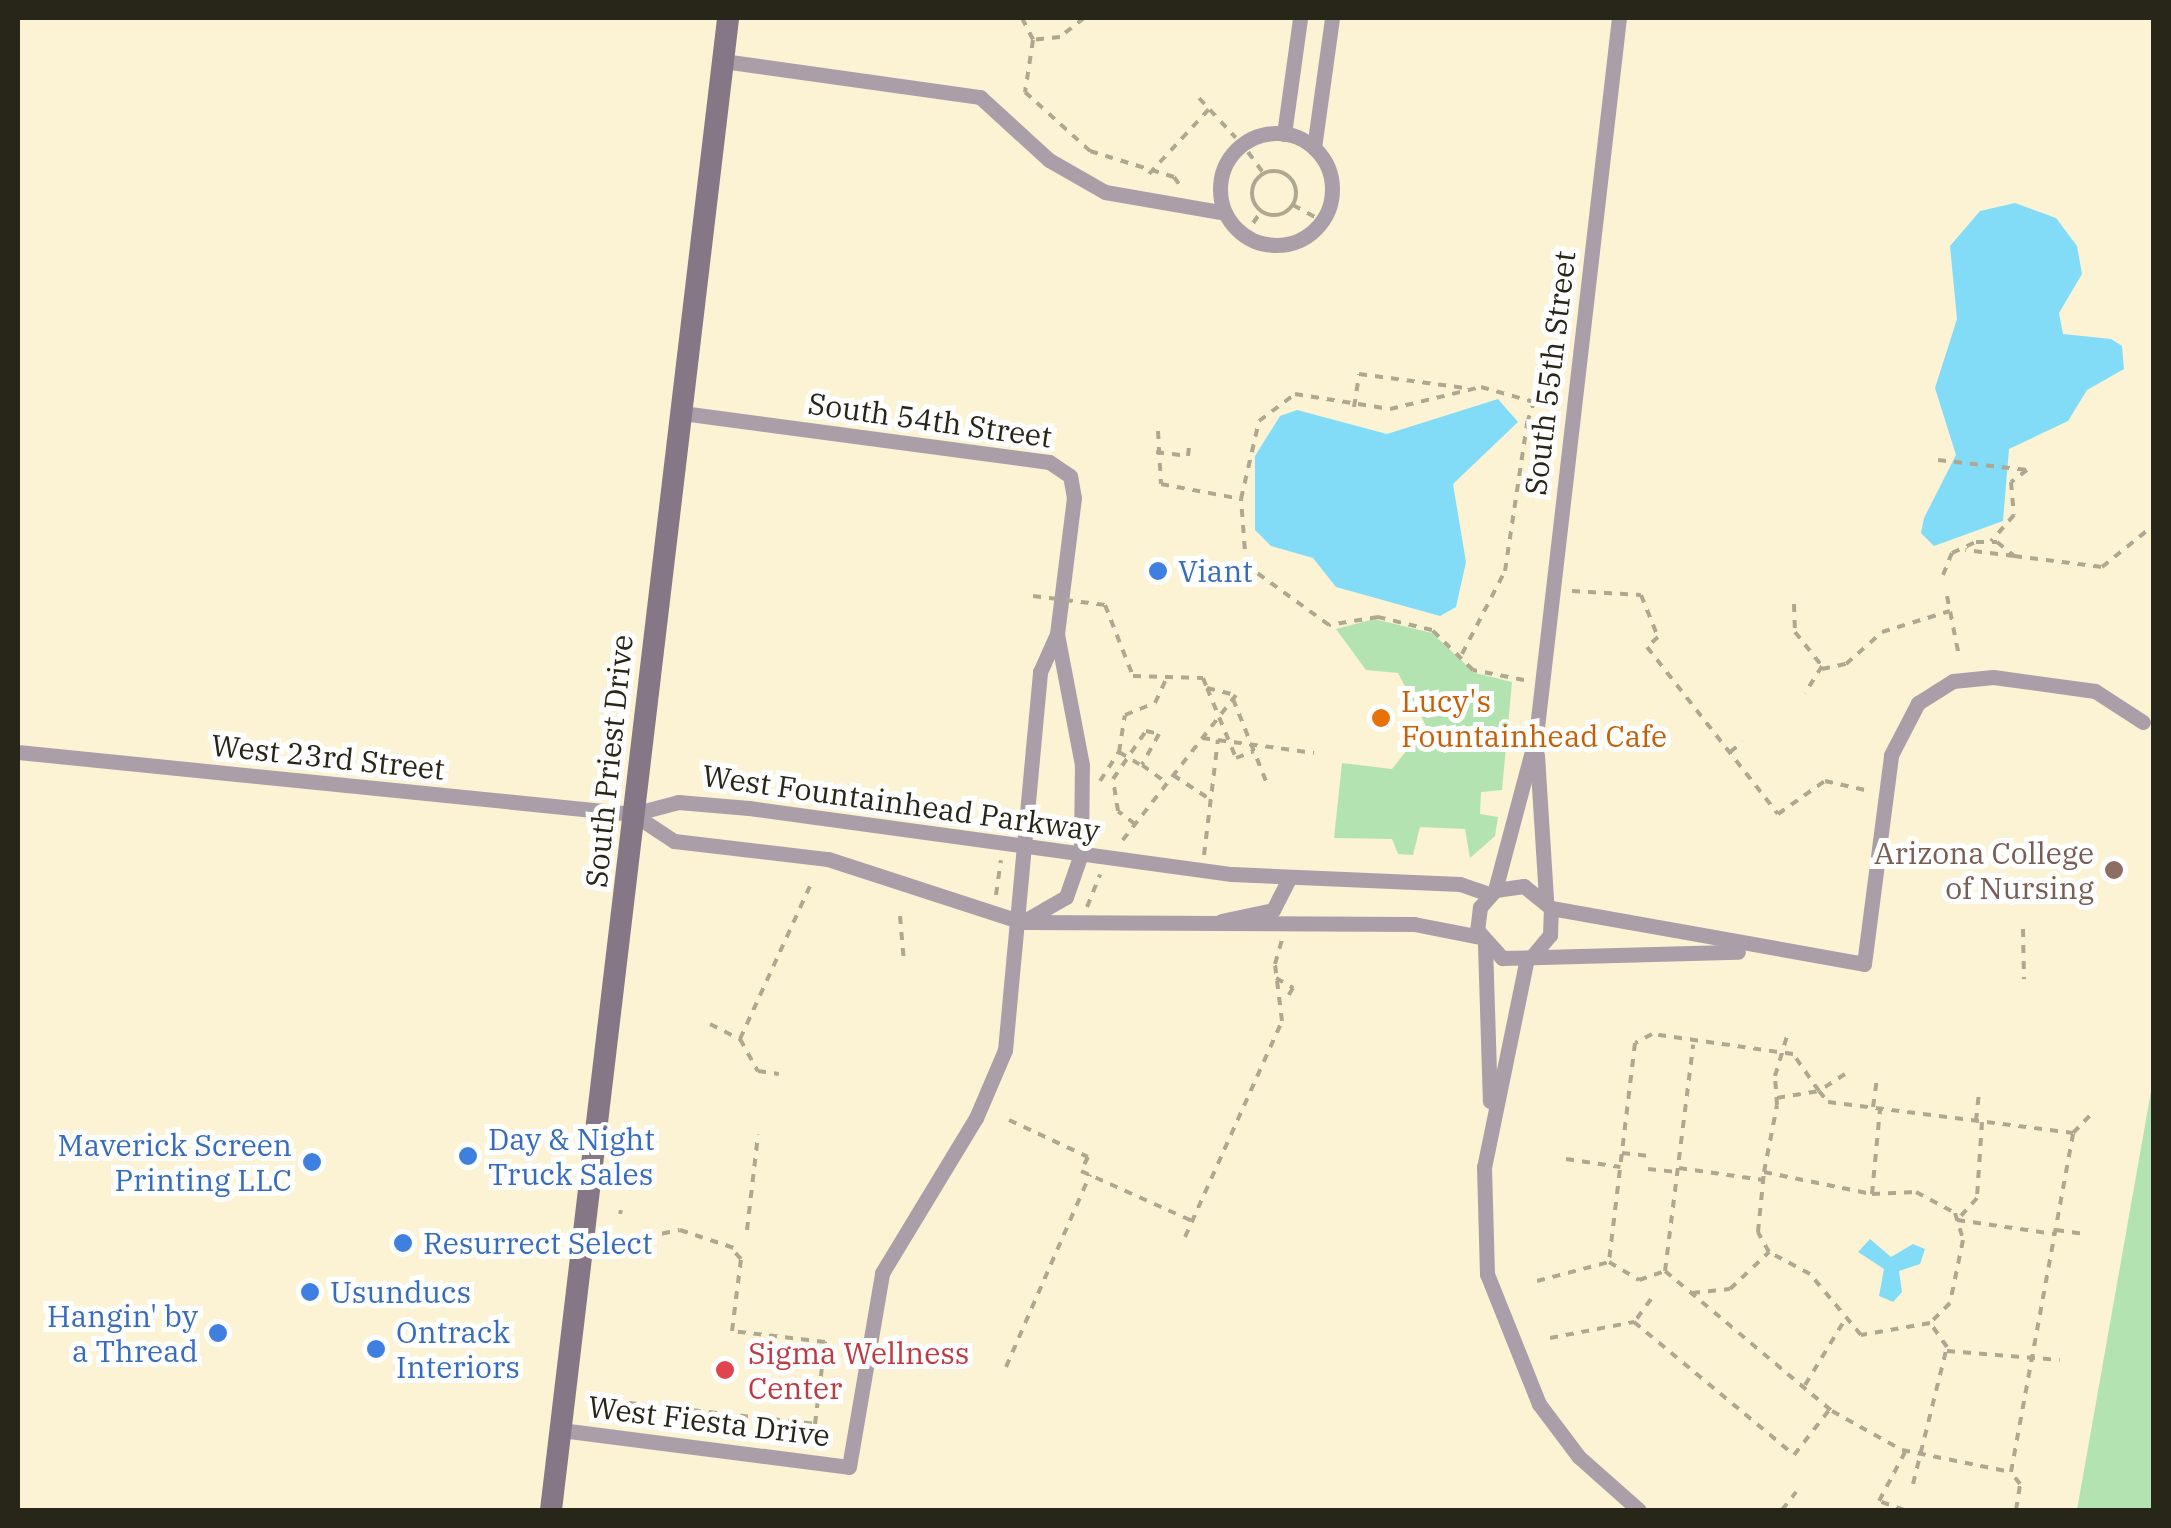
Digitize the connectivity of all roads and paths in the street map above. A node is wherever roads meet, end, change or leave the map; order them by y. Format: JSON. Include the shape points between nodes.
{"nodes":[{"id":1,"x":728,"y":18,"type":"edge"},
{"id":2,"x":1022,"y":18,"type":"edge"},
{"id":3,"x":1075,"y":18,"type":"edge"},
{"id":4,"x":1084,"y":18,"type":"edge"},
{"id":5,"x":1300,"y":18,"type":"edge"},
{"id":6,"x":1332,"y":18,"type":"edge"},
{"id":7,"x":1620,"y":18,"type":"edge"},
{"id":8,"x":1077,"y":25,"type":"junction"},
{"id":9,"x":1032,"y":40,"type":"junction"},
{"id":10,"x":722,"y":61,"type":"junction"},
{"id":11,"x":1199,"y":98,"type":"dead end"},
{"id":12,"x":1209,"y":109,"type":"junction"},
{"id":13,"x":1284,"y":134,"type":"junction"},
{"id":14,"x":1236,"y":138,"type":"dead end"},
{"id":15,"x":1314,"y":148,"type":"junction"},
{"id":16,"x":1248,"y":152,"type":"dead end"},
{"id":17,"x":1263,"y":173,"type":"junction"},
{"id":18,"x":1149,"y":174,"type":"junction"},
{"id":19,"x":1199,"y":192,"type":"dead end"},
{"id":20,"x":1293,"y":205,"type":"junction"},
{"id":21,"x":1261,"y":212,"type":"junction"},
{"id":22,"x":1224,"y":213,"type":"junction"},
{"id":23,"x":1316,"y":218,"type":"dead end"},
{"id":24,"x":1244,"y":236,"type":"junction"},
{"id":25,"x":1467,"y":388,"type":"junction"},
{"id":26,"x":1534,"y":402,"type":"junction"},
{"id":27,"x":1553,"y":405,"type":"dead end"},
{"id":28,"x":1354,"y":406,"type":"junction"},
{"id":29,"x":680,"y":413,"type":"junction"},
{"id":30,"x":1158,"y":430,"type":"dead end"},
{"id":31,"x":1190,"y":447,"type":"dead end"},
{"id":32,"x":1156,"y":452,"type":"junction"},
{"id":33,"x":1938,"y":460,"type":"dead end"},
{"id":34,"x":1241,"y":499,"type":"junction"},
{"id":35,"x":2154,"y":525,"type":"edge"},
{"id":36,"x":1991,"y":541,"type":"junction"},
{"id":37,"x":1965,"y":550,"type":"dead end"},
{"id":38,"x":2014,"y":556,"type":"junction"},
{"id":39,"x":1943,"y":575,"type":"dead end"},
{"id":40,"x":1572,"y":591,"type":"dead end"},
{"id":41,"x":1033,"y":596,"type":"dead end"},
{"id":42,"x":1947,"y":596,"type":"dead end"},
{"id":43,"x":1794,"y":604,"type":"dead end"},
{"id":44,"x":1950,"y":612,"type":"junction"},
{"id":45,"x":1057,"y":634,"type":"junction"},
{"id":46,"x":1462,"y":654,"type":"junction"},
{"id":47,"x":1959,"y":656,"type":"dead end"},
{"id":48,"x":1822,"y":669,"type":"junction"},
{"id":49,"x":1167,"y":677,"type":"junction"},
{"id":50,"x":1542,"y":682,"type":"junction"},
{"id":51,"x":1208,"y":688,"type":"junction"},
{"id":52,"x":1805,"y":693,"type":"dead end"},
{"id":53,"x":1233,"y":699,"type":"junction"},
{"id":54,"x":1219,"y":717,"type":"junction"},
{"id":55,"x":2143,"y":722,"type":"dead end"},
{"id":56,"x":1536,"y":736,"type":"junction"},
{"id":57,"x":1202,"y":738,"type":"junction"},
{"id":58,"x":1218,"y":740,"type":"junction"},
{"id":59,"x":1230,"y":742,"type":"junction"},
{"id":60,"x":1743,"y":742,"type":"dead end"},
{"id":61,"x":1253,"y":748,"type":"junction"},
{"id":62,"x":18,"y":752,"type":"edge"},
{"id":63,"x":1119,"y":752,"type":"junction"},
{"id":64,"x":1730,"y":752,"type":"junction"},
{"id":65,"x":1314,"y":753,"type":"dead end"},
{"id":66,"x":1127,"y":757,"type":"junction"},
{"id":67,"x":1142,"y":765,"type":"junction"},
{"id":68,"x":1174,"y":775,"type":"junction"},
{"id":69,"x":1266,"y":781,"type":"dead end"},
{"id":70,"x":1167,"y":783,"type":"junction"},
{"id":71,"x":1865,"y":790,"type":"dead end"},
{"id":72,"x":1098,"y":800,"type":"dead end"},
{"id":73,"x":1211,"y":800,"type":"junction"},
{"id":74,"x":633,"y":814,"type":"junction"},
{"id":75,"x":1135,"y":824,"type":"junction"},
{"id":76,"x":1022,"y":846,"type":"junction"},
{"id":77,"x":1118,"y":846,"type":"dead end"},
{"id":78,"x":1081,"y":854,"type":"junction"},
{"id":79,"x":1204,"y":854,"type":"dead end"},
{"id":80,"x":1002,"y":856,"type":"dead end"},
{"id":81,"x":1103,"y":866,"type":"dead end"},
{"id":82,"x":1289,"y":880,"type":"junction"},
{"id":83,"x":812,"y":884,"type":"dead end"},
{"id":84,"x":1492,"y":892,"type":"junction"},
{"id":85,"x":994,"y":902,"type":"dead end"},
{"id":86,"x":1549,"y":904,"type":"junction"},
{"id":87,"x":1085,"y":911,"type":"dead end"},
{"id":88,"x":900,"y":916,"type":"dead end"},
{"id":89,"x":1022,"y":922,"type":"junction"},
{"id":90,"x":1203,"y":927,"type":"junction"},
{"id":91,"x":2023,"y":929,"type":"dead end"},
{"id":92,"x":1282,"y":940,"type":"dead end"},
{"id":93,"x":1482,"y":941,"type":"junction"},
{"id":94,"x":1756,"y":952,"type":"junction"},
{"id":95,"x":1530,"y":956,"type":"junction"},
{"id":96,"x":904,"y":963,"type":"dead end"},
{"id":97,"x":1276,"y":978,"type":"junction"},
{"id":98,"x":2024,"y":979,"type":"dead end"},
{"id":99,"x":1284,"y":1003,"type":"junction"},
{"id":100,"x":710,"y":1024,"type":"dead end"},
{"id":101,"x":1788,"y":1036,"type":"dead end"},
{"id":102,"x":740,"y":1039,"type":"junction"},
{"id":103,"x":1693,"y":1045,"type":"junction"},
{"id":104,"x":1782,"y":1052,"type":"junction"},
{"id":105,"x":779,"y":1074,"type":"dead end"},
{"id":106,"x":1844,"y":1074,"type":"dead end"},
{"id":107,"x":1877,"y":1078,"type":"dead end"},
{"id":108,"x":1979,"y":1091,"type":"dead end"},
{"id":109,"x":1820,"y":1092,"type":"junction"},
{"id":110,"x":1777,"y":1098,"type":"junction"},
{"id":111,"x":1876,"y":1108,"type":"junction"},
{"id":112,"x":2092,"y":1112,"type":"dead end"},
{"id":113,"x":1491,"y":1114,"type":"junction"},
{"id":114,"x":1009,"y":1120,"type":"dead end"},
{"id":115,"x":1979,"y":1122,"type":"junction"},
{"id":116,"x":2074,"y":1133,"type":"junction"},
{"id":117,"x":758,"y":1136,"type":"dead end"},
{"id":118,"x":1622,"y":1152,"type":"junction"},
{"id":119,"x":1650,"y":1156,"type":"dead end"},
{"id":120,"x":1566,"y":1159,"type":"dead end"},
{"id":121,"x":1620,"y":1167,"type":"junction"},
{"id":122,"x":1648,"y":1169,"type":"dead end"},
{"id":123,"x":1678,"y":1170,"type":"junction"},
{"id":124,"x":1764,"y":1172,"type":"junction"},
{"id":125,"x":1090,"y":1175,"type":"junction"},
{"id":126,"x":1764,"y":1180,"type":"junction"},
{"id":127,"x":1872,"y":1194,"type":"junction"},
{"id":128,"x":1957,"y":1220,"type":"junction"},
{"id":129,"x":1192,"y":1221,"type":"junction"},
{"id":130,"x":747,"y":1230,"type":"dead end"},
{"id":131,"x":2055,"y":1232,"type":"junction"},
{"id":132,"x":2083,"y":1234,"type":"dead end"},
{"id":133,"x":1185,"y":1237,"type":"dead end"},
{"id":134,"x":617,"y":1239,"type":"dead end"},
{"id":135,"x":1769,"y":1252,"type":"junction"},
{"id":136,"x":1609,"y":1262,"type":"junction"},
{"id":137,"x":1666,"y":1272,"type":"junction"},
{"id":138,"x":1538,"y":1282,"type":"dead end"},
{"id":139,"x":1692,"y":1293,"type":"junction"},
{"id":140,"x":1651,"y":1299,"type":"dead end"},
{"id":141,"x":1845,"y":1320,"type":"junction"},
{"id":142,"x":1634,"y":1322,"type":"junction"},
{"id":143,"x":1930,"y":1323,"type":"junction"},
{"id":144,"x":1550,"y":1338,"type":"dead end"},
{"id":145,"x":1946,"y":1351,"type":"junction"},
{"id":146,"x":2032,"y":1356,"type":"junction"},
{"id":147,"x":2060,"y":1360,"type":"dead end"},
{"id":148,"x":1006,"y":1367,"type":"dead end"},
{"id":149,"x":1805,"y":1385,"type":"junction"},
{"id":150,"x":1830,"y":1408,"type":"junction"},
{"id":151,"x":627,"y":1419,"type":"dead end"},
{"id":152,"x":562,"y":1430,"type":"junction"},
{"id":153,"x":1905,"y":1452,"type":"junction"},
{"id":154,"x":1920,"y":1456,"type":"junction"},
{"id":155,"x":2012,"y":1472,"type":"junction"},
{"id":156,"x":1913,"y":1484,"type":"dead end"},
{"id":157,"x":1796,"y":1492,"type":"dead end"},
{"id":158,"x":551,"y":1510,"type":"edge"},
{"id":159,"x":1638,"y":1510,"type":"edge"},
{"id":160,"x":1782,"y":1510,"type":"edge"},
{"id":161,"x":1904,"y":1510,"type":"edge"},
{"id":162,"x":2016,"y":1510,"type":"edge"}],
"edges":[{"from":1,"to":10,"type":"main road","name":"South Priest Drive"},
{"from":2,"to":9,"type":"path"},
{"from":3,"to":8,"type":"path"},
{"from":4,"to":8,"type":"path"},
{"from":5,"to":13,"type":"street"},
{"from":6,"to":15,"type":"street"},
{"from":7,"to":50,"type":"street","name":"South 55th Street"},
{"from":8,"to":9,"type":"path"},
{"from":9,"to":18,"type":"path","via":[[1025,92],[1090,151]]},
{"from":10,"to":22,"type":"street","via":[[980,98],[1049,160],[1105,192]]},
{"from":10,"to":29,"type":"main road","name":"South Priest Drive"},
{"from":11,"to":12,"type":"path"},
{"from":12,"to":14,"type":"path"},
{"from":12,"to":18,"type":"path"},
{"from":13,"to":15,"type":"street"},
{"from":13,"to":22,"type":"street","via":[[1254,138],[1230,156],[1220,184]]},
{"from":15,"to":24,"type":"street","via":[[1331,180],[1322,222],[1284,245]]},
{"from":16,"to":17,"type":"path"},
{"from":17,"to":20,"type":"path","via":[[1291,179]]},
{"from":17,"to":21,"type":"path","via":[[1251,192]]},
{"from":18,"to":19,"type":"path"},
{"from":20,"to":21,"type":"path"},
{"from":20,"to":23,"type":"path"},
{"from":21,"to":24,"type":"path"},
{"from":22,"to":24,"type":"street"},
{"from":25,"to":26,"type":"path"},
{"from":25,"to":28,"type":"path","via":[[1426,404]]},
{"from":25,"to":28,"type":"path","via":[[1359,374]]},
{"from":26,"to":27,"type":"path"},
{"from":26,"to":46,"type":"path","via":[[1505,571]]},
{"from":28,"to":34,"type":"path","via":[[1283,400],[1258,421]]},
{"from":29,"to":45,"type":"street","name":"South 54th Street","via":[[1062,467],[1074,498]]},
{"from":29,"to":74,"type":"main road","name":"South Priest Drive"},
{"from":30,"to":32,"type":"path"},
{"from":31,"to":32,"type":"path","via":[[1188,456]]},
{"from":32,"to":34,"type":"path","via":[[1160,484]]},
{"from":33,"to":36,"type":"path","via":[[2027,470],[2010,482],[2014,515]]},
{"from":34,"to":46,"type":"path","via":[[1246,564],[1329,625],[1378,618],[1432,630]]},
{"from":35,"to":38,"type":"path","via":[[2102,567]]},
{"from":36,"to":38,"type":"path"},
{"from":36,"to":39,"type":"path","via":[[1952,553]]},
{"from":37,"to":38,"type":"path"},
{"from":40,"to":64,"type":"path","via":[[1641,595],[1658,637],[1647,648]]},
{"from":41,"to":49,"type":"path","bridge":true,"via":[[1105,605],[1133,676]]},
{"from":42,"to":44,"type":"path"},
{"from":43,"to":48,"type":"path","via":[[1795,632]]},
{"from":44,"to":47,"type":"path"},
{"from":44,"to":48,"type":"path","via":[[1882,632],[1846,664]]},
{"from":45,"to":76,"type":"street","name":"South 54th Street","via":[[1040,672]]},
{"from":45,"to":78,"type":"street","name":"South 54th Street","via":[[1082,765]]},
{"from":46,"to":50,"type":"path","via":[[1484,675]]},
{"from":48,"to":52,"type":"path"},
{"from":49,"to":51,"type":"path","via":[[1203,678]]},
{"from":49,"to":63,"type":"path","via":[[1154,703],[1125,715]]},
{"from":50,"to":56,"type":"street","name":"South 55th Street"},
{"from":51,"to":53,"type":"path"},
{"from":51,"to":54,"type":"path"},
{"from":53,"to":54,"type":"path"},
{"from":53,"to":61,"type":"path"},
{"from":54,"to":57,"type":"path"},
{"from":54,"to":59,"type":"path"},
{"from":55,"to":94,"type":"street","via":[[2084,689],[1980,676],[1940,686],[1910,712],[1894,742],[1864,964]]},
{"from":56,"to":84,"type":"street","name":"South 55th Street"},
{"from":56,"to":86,"type":"street","name":"South 55th Street"},
{"from":57,"to":58,"type":"path"},
{"from":57,"to":68,"type":"path"},
{"from":58,"to":59,"type":"path"},
{"from":58,"to":73,"type":"path"},
{"from":59,"to":61,"type":"path"},
{"from":59,"to":61,"type":"path","via":[[1236,758]]},
{"from":60,"to":64,"type":"path"},
{"from":61,"to":65,"type":"path"},
{"from":61,"to":69,"type":"path"},
{"from":62,"to":74,"type":"street","name":"West 23rd Street"},
{"from":63,"to":66,"type":"path"},
{"from":63,"to":72,"type":"path"},
{"from":64,"to":71,"type":"path","via":[[1778,814],[1825,781]]},
{"from":66,"to":67,"type":"path"},
{"from":66,"to":67,"type":"path","via":[[1153,729],[1158,741]]},
{"from":66,"to":75,"type":"path","via":[[1112,798]]},
{"from":67,"to":70,"type":"path"},
{"from":68,"to":70,"type":"path"},
{"from":68,"to":73,"type":"path"},
{"from":70,"to":75,"type":"path"},
{"from":73,"to":79,"type":"path"},
{"from":74,"to":76,"type":"street","name":"West Fountainhead Parkway","via":[[678,802]]},
{"from":74,"to":89,"type":"street","via":[[674,841],[828,859]]},
{"from":74,"to":152,"type":"main road","name":"South Priest Drive"},
{"from":75,"to":77,"type":"path"},
{"from":76,"to":78,"type":"street","name":"West Fountainhead Parkway"},
{"from":76,"to":89,"type":"street"},
{"from":78,"to":82,"type":"street","name":"West Fountainhead Parkway"},
{"from":78,"to":89,"type":"street","via":[[1066,897]]},
{"from":80,"to":85,"type":"path"},
{"from":81,"to":87,"type":"path"},
{"from":82,"to":84,"type":"street","name":"West Fountainhead Parkway","via":[[1460,884]]},
{"from":82,"to":90,"type":"street","via":[[1273,910]]},
{"from":83,"to":102,"type":"path"},
{"from":84,"to":86,"type":"street","via":[[1524,886]]},
{"from":84,"to":93,"type":"street"},
{"from":86,"to":94,"type":"street"},
{"from":86,"to":95,"type":"street","via":[[1550,936]]},
{"from":88,"to":96,"type":"path"},
{"from":89,"to":90,"type":"street"},
{"from":89,"to":152,"type":"street","name":"West Fiesta Drive","via":[[993,1085],[904,1226],[876,1291],[850,1467]]},
{"from":90,"to":93,"type":"street","via":[[1414,924]]},
{"from":91,"to":98,"type":"path"},
{"from":92,"to":97,"type":"path"},
{"from":93,"to":95,"type":"street","via":[[1502,958]]},
{"from":93,"to":113,"type":"street"},
{"from":94,"to":95,"type":"street"},
{"from":95,"to":113,"type":"street"},
{"from":97,"to":99,"type":"path"},
{"from":97,"to":99,"type":"path","via":[[1294,988]]},
{"from":99,"to":129,"type":"path"},
{"from":100,"to":102,"type":"path"},
{"from":101,"to":104,"type":"path"},
{"from":102,"to":105,"type":"path","via":[[758,1071]]},
{"from":103,"to":104,"type":"path"},
{"from":103,"to":118,"type":"path","via":[[1652,1034],[1635,1044]]},
{"from":103,"to":123,"type":"path"},
{"from":104,"to":109,"type":"path"},
{"from":104,"to":110,"type":"path"},
{"from":106,"to":109,"type":"path"},
{"from":107,"to":111,"type":"path"},
{"from":108,"to":115,"type":"path"},
{"from":109,"to":110,"type":"path"},
{"from":109,"to":111,"type":"path","via":[[1828,1102]]},
{"from":110,"to":124,"type":"path"},
{"from":111,"to":115,"type":"path"},
{"from":111,"to":127,"type":"path"},
{"from":112,"to":116,"type":"path"},
{"from":113,"to":159,"type":"street","via":[[1481,1216],[1497,1312],[1552,1424]]},
{"from":114,"to":125,"type":"path","via":[[1088,1157],[1082,1172]]},
{"from":115,"to":116,"type":"path"},
{"from":115,"to":128,"type":"path","via":[[1977,1198]]},
{"from":116,"to":131,"type":"path"},
{"from":117,"to":130,"type":"path"},
{"from":118,"to":119,"type":"path"},
{"from":118,"to":121,"type":"path"},
{"from":120,"to":121,"type":"path"},
{"from":121,"to":136,"type":"path"},
{"from":122,"to":123,"type":"path"},
{"from":123,"to":126,"type":"path"},
{"from":123,"to":137,"type":"path"},
{"from":124,"to":126,"type":"path"},
{"from":124,"to":127,"type":"path"},
{"from":125,"to":129,"type":"path"},
{"from":125,"to":148,"type":"path"},
{"from":126,"to":135,"type":"path","via":[[1758,1232]]},
{"from":127,"to":128,"type":"path","via":[[1916,1192]]},
{"from":128,"to":131,"type":"path"},
{"from":128,"to":143,"type":"path","via":[[1963,1240],[1950,1304]]},
{"from":129,"to":133,"type":"path"},
{"from":131,"to":132,"type":"path"},
{"from":131,"to":146,"type":"path"},
{"from":134,"to":151,"type":"path","via":[[680,1230],[716,1236],[741,1259],[732,1331],[824,1342],[814,1424],[629,1403]]},
{"from":135,"to":139,"type":"path","via":[[1730,1289]]},
{"from":135,"to":141,"type":"path","via":[[1810,1274]]},
{"from":136,"to":137,"type":"path","via":[[1639,1280]]},
{"from":136,"to":138,"type":"path"},
{"from":137,"to":139,"type":"path"},
{"from":139,"to":149,"type":"path"},
{"from":140,"to":142,"type":"path"},
{"from":141,"to":143,"type":"path","via":[[1860,1335]]},
{"from":141,"to":149,"type":"path"},
{"from":142,"to":144,"type":"path","via":[[1615,1318]]},
{"from":142,"to":150,"type":"path","via":[[1794,1454]]},
{"from":143,"to":145,"type":"path"},
{"from":145,"to":146,"type":"path"},
{"from":145,"to":154,"type":"path"},
{"from":146,"to":147,"type":"path"},
{"from":146,"to":155,"type":"path"},
{"from":149,"to":150,"type":"path"},
{"from":150,"to":153,"type":"path"},
{"from":152,"to":158,"type":"main road","name":"South Priest Drive"},
{"from":153,"to":154,"type":"path"},
{"from":153,"to":161,"type":"path","via":[[1879,1501]]},
{"from":154,"to":155,"type":"path"},
{"from":154,"to":156,"type":"path"},
{"from":155,"to":162,"type":"path"},
{"from":157,"to":160,"type":"path"}]}
